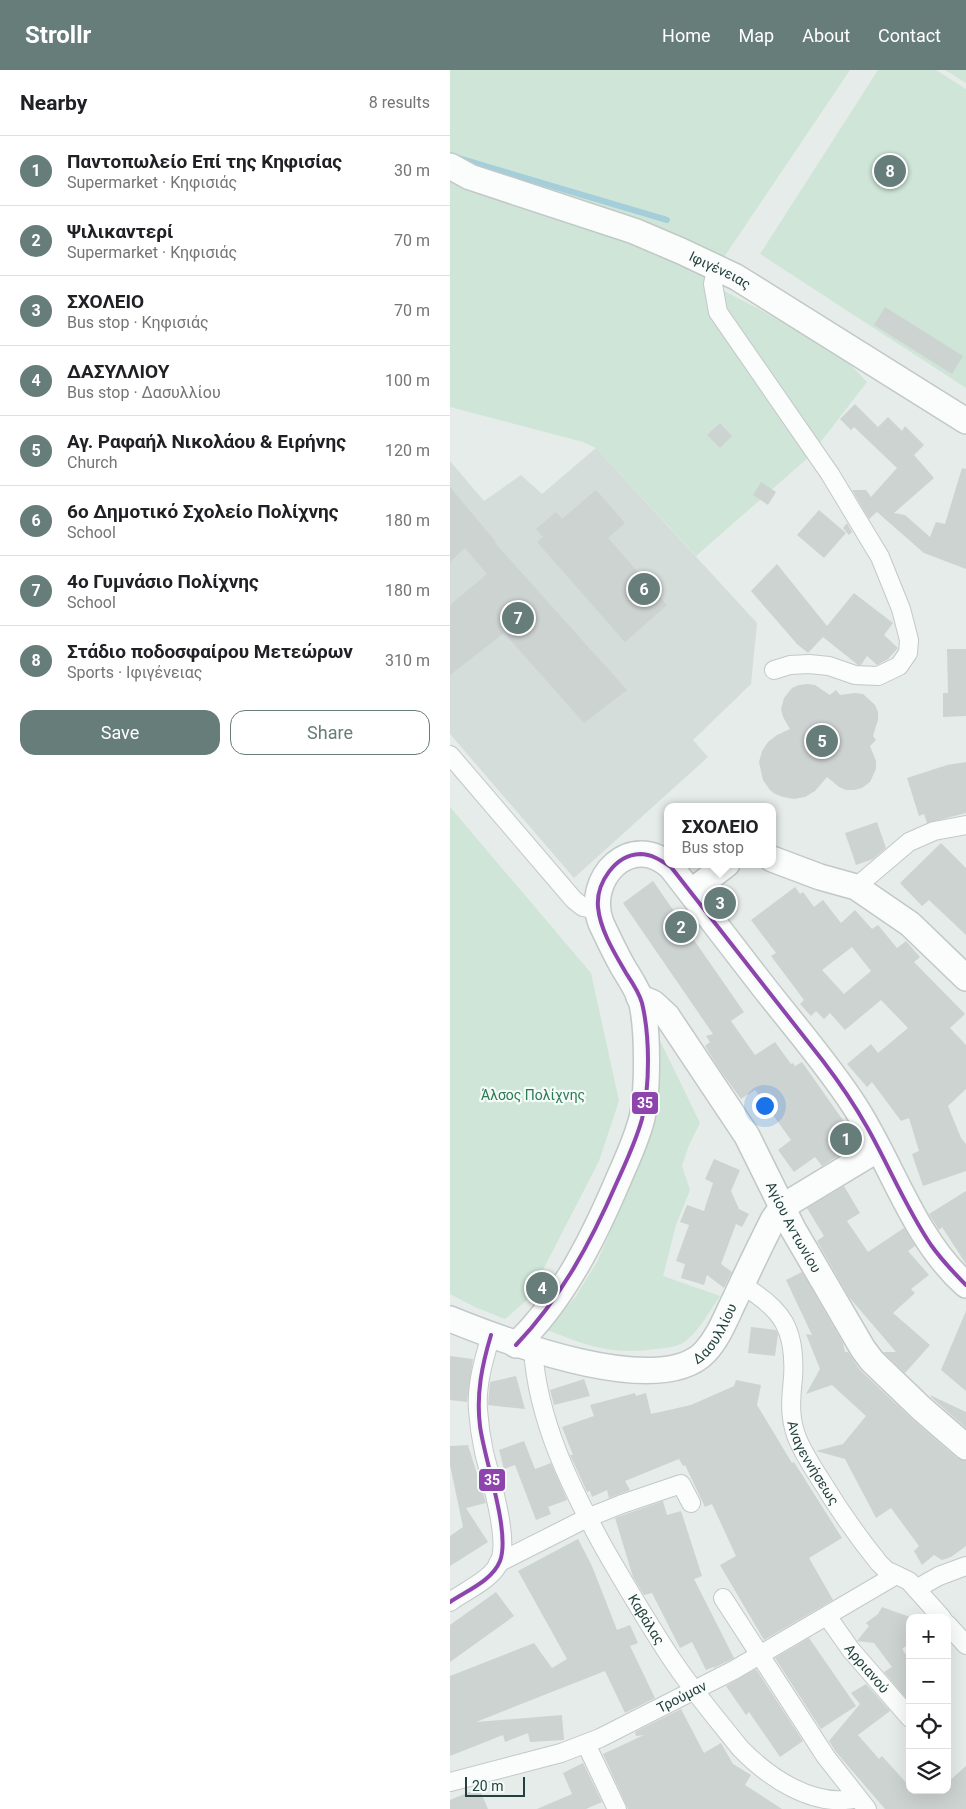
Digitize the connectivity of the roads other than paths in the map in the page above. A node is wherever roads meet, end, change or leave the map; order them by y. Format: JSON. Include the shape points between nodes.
{"nodes":[{"id":1,"x":450,"y":166,"type":"edge"},
{"id":2,"x":716,"y":269,"type":"junction"},
{"id":3,"x":966,"y":421,"type":"edge"},
{"id":4,"x":774,"y":670,"type":"dead end"},
{"id":5,"x":450,"y":755,"type":"edge"},
{"id":6,"x":966,"y":825,"type":"edge"},
{"id":7,"x":776,"y":860,"type":"edge"},
{"id":8,"x":664,"y":861,"type":"edge"},
{"id":9,"x":670,"y":868,"type":"edge"},
{"id":10,"x":722,"y":868,"type":"edge"},
{"id":11,"x":856,"y":887,"type":"junction"},
{"id":12,"x":691,"y":892,"type":"junction"},
{"id":13,"x":597,"y":910,"type":"junction"},
{"id":14,"x":966,"y":978,"type":"edge"},
{"id":15,"x":639,"y":997,"type":"junction"},
{"id":16,"x":878,"y":1149,"type":"junction"},
{"id":17,"x":782,"y":1207,"type":"junction"},
{"id":18,"x":742,"y":1285,"type":"junction"},
{"id":19,"x":966,"y":1285,"type":"edge"},
{"id":20,"x":450,"y":1319,"type":"edge"},
{"id":21,"x":491,"y":1335,"type":"junction"},
{"id":22,"x":525,"y":1347,"type":"junction"},
{"id":23,"x":966,"y":1447,"type":"edge"},
{"id":24,"x":691,"y":1503,"type":"dead end"},
{"id":25,"x":588,"y":1518,"type":"junction"},
{"id":26,"x":498,"y":1563,"type":"junction"},
{"id":27,"x":966,"y":1566,"type":"edge"},
{"id":28,"x":896,"y":1574,"type":"junction"},
{"id":29,"x":916,"y":1589,"type":"junction"},
{"id":30,"x":723,"y":1598,"type":"dead end"},
{"id":31,"x":450,"y":1602,"type":"edge"},
{"id":32,"x":938,"y":1614,"type":"edge"},
{"id":33,"x":827,"y":1616,"type":"junction"},
{"id":34,"x":951,"y":1628,"type":"edge"},
{"id":35,"x":966,"y":1644,"type":"edge"},
{"id":36,"x":759,"y":1656,"type":"junction"},
{"id":37,"x":696,"y":1690,"type":"junction"},
{"id":38,"x":906,"y":1713,"type":"edge"},
{"id":39,"x":586,"y":1744,"type":"junction"},
{"id":40,"x":450,"y":1782,"type":"edge"},
{"id":41,"x":862,"y":1803,"type":"edge"},
{"id":42,"x":617,"y":1809,"type":"edge"}],
"edges":[{"from":1,"to":2,"type":"street","name":"Ιφιγένειας","via":[[470,177],[634,231]]},
{"from":2,"to":3,"type":"street","name":"Ιφιγένειας","via":[[736,277]]},
{"from":2,"to":4,"type":"street","via":[[713,284],[718,312],[830,474],[880,557],[901,609],[909,640],[908,653],[899,666],[878,676],[855,675],[829,666],[809,664]]},
{"from":5,"to":13,"type":"street","via":[[574,900],[583,908]]},
{"from":6,"to":11,"type":"street","via":[[909,842]]},
{"from":7,"to":11,"type":"street"},
{"from":8,"to":13,"type":"street","via":[[651,855],[634,855],[616,863],[604,875]]},
{"from":9,"to":12,"type":"street"},
{"from":10,"to":12,"type":"street"},
{"from":11,"to":14,"type":"street","via":[[910,924]]},
{"from":12,"to":16,"type":"street","via":[[821,1059],[855,1106]]},
{"from":13,"to":15,"type":"street"},
{"from":15,"to":17,"type":"street","name":"Αγίου Αντωνίου","via":[[668,1016],[747,1136]]},
{"from":15,"to":22,"type":"street","via":[[644,1018],[645,1094],[642,1118],[606,1207],[563,1287]]},
{"from":16,"to":17,"type":"street","name":"Δασυλλίου"},
{"from":16,"to":19,"type":"street","via":[[933,1246]]},
{"from":17,"to":18,"type":"street","name":"Δασυλλίου"},
{"from":17,"to":23,"type":"street","name":"Αγίου Αντωνίου","via":[[867,1355]]},
{"from":18,"to":22,"type":"street","name":"Δασυλλίου","via":[[709,1347],[683,1365],[654,1371],[635,1370]]},
{"from":18,"to":28,"type":"street","name":"Αναγεννήσεως","via":[[767,1302],[788,1330],[793,1370],[791,1414],[803,1451],[872,1555],[884,1568]]},
{"from":20,"to":21,"type":"street","name":"Δασυλλίου"},
{"from":21,"to":22,"type":"street","name":"Δασυλλίου"},
{"from":21,"to":26,"type":"street","via":[[480,1378],[478,1404],[482,1445],[499,1520],[501,1554]]},
{"from":22,"to":25,"type":"street","name":"Καβάλας","via":[[561,1464]]},
{"from":24,"to":25,"type":"street","via":[[681,1484]]},
{"from":25,"to":26,"type":"street"},
{"from":25,"to":37,"type":"street","name":"Καβάλας","via":[[638,1608],[673,1662]]},
{"from":26,"to":31,"type":"street","via":[[481,1581]]},
{"from":27,"to":29,"type":"street"},
{"from":28,"to":29,"type":"street","name":"Αναγεννήσεως"},
{"from":28,"to":33,"type":"street","name":"Τρούμαν"},
{"from":29,"to":32,"type":"street","name":"Αναγεννήσεως"},
{"from":30,"to":36,"type":"street","name":"Καβάλας"},
{"from":33,"to":36,"type":"street","name":"Τρούμαν"},
{"from":33,"to":38,"type":"street","name":"Αρριανού","via":[[851,1650]]},
{"from":34,"to":35,"type":"street"},
{"from":36,"to":37,"type":"street","name":"Τρούμαν"},
{"from":36,"to":41,"type":"street","name":"Καβάλας","via":[[826,1757]]},
{"from":37,"to":39,"type":"street","name":"Τρούμαν"},
{"from":37,"to":41,"type":"street","name":"Καβάλας","via":[[740,1748],[779,1782],[825,1803]]},
{"from":39,"to":40,"type":"street","name":"Τρούμαν"},
{"from":39,"to":42,"type":"street"}]}
